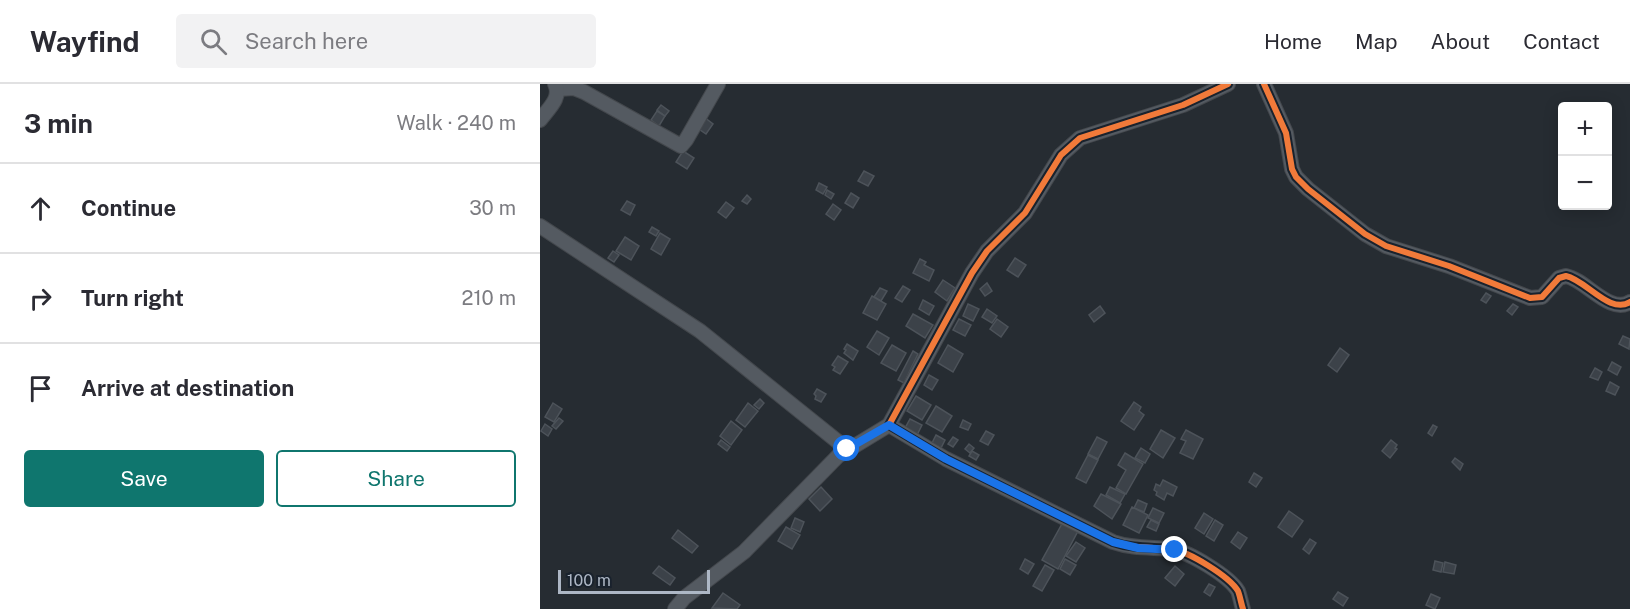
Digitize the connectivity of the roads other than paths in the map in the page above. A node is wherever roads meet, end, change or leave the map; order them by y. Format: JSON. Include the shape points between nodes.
{"nodes":[{"id":1,"x":717,"y":84,"type":"edge"},
{"id":2,"x":1228,"y":84,"type":"edge"},
{"id":3,"x":1264,"y":84,"type":"edge"},
{"id":4,"x":556,"y":86,"type":"edge"},
{"id":5,"x":540,"y":120,"type":"edge"},
{"id":6,"x":540,"y":226,"type":"edge"},
{"id":7,"x":1630,"y":302,"type":"edge"},
{"id":8,"x":889,"y":425,"type":"junction"},
{"id":9,"x":847,"y":449,"type":"junction"},
{"id":10,"x":675,"y":609,"type":"edge"},
{"id":11,"x":1242,"y":609,"type":"edge"}],
"edges":[{"from":1,"to":4,"type":"street","via":[[681,146],[584,92]]},
{"from":2,"to":8,"type":"street","via":[[1182,105],[1080,138],[1069,146],[1025,213],[987,251],[972,273]]},
{"from":3,"to":7,"type":"street","via":[[1286,133],[1289,161],[1296,177],[1365,234],[1386,246],[1530,298],[1542,297],[1559,278],[1566,276],[1612,304]]},
{"from":4,"to":5,"type":"street","via":[[556,100]]},
{"from":6,"to":9,"type":"street","via":[[700,331]]},
{"from":8,"to":9,"type":"street"},
{"from":8,"to":11,"type":"street","via":[[946,459],[1113,542],[1175,550],[1197,559],[1230,582],[1238,591]]},
{"from":9,"to":10,"type":"street","via":[[744,552]]}]}
